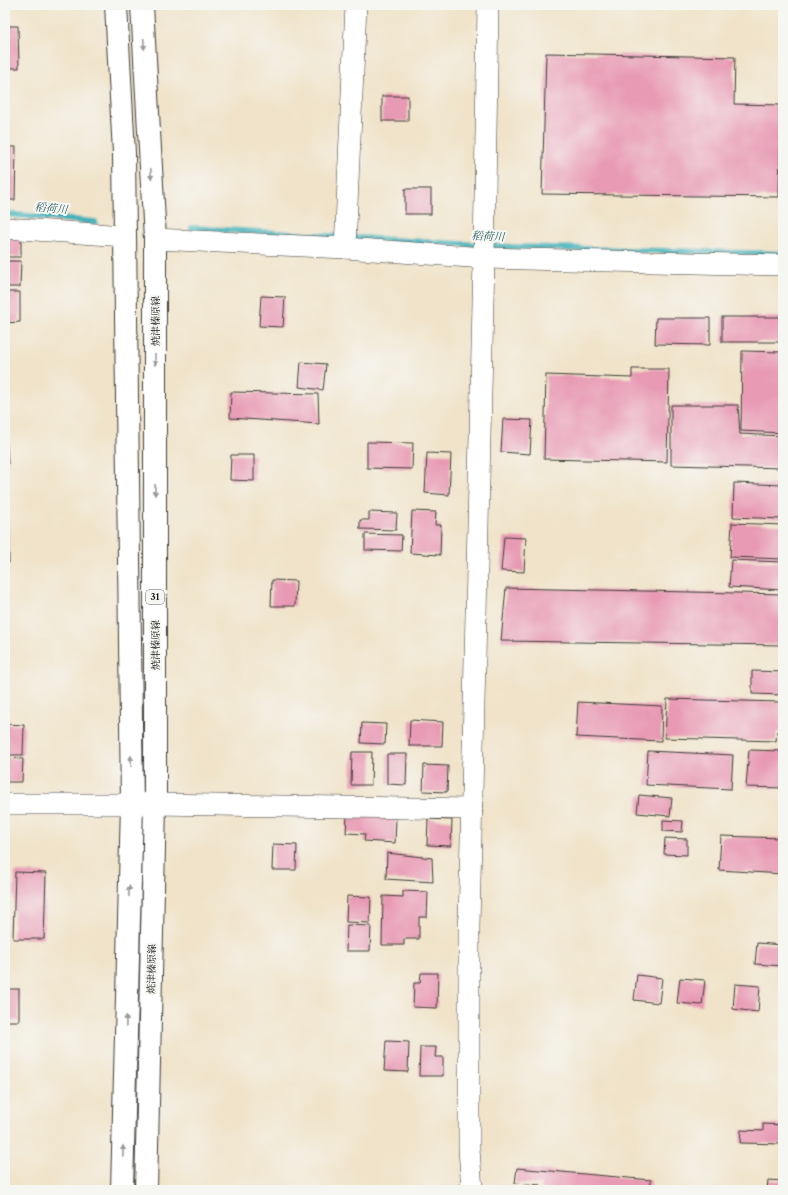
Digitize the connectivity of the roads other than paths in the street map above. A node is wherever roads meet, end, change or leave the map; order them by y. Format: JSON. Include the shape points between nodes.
{"nodes":[{"id":1,"x":116,"y":5,"type":"edge"},
{"id":2,"x":142,"y":5,"type":"edge"},
{"id":3,"x":356,"y":5,"type":"edge"},
{"id":4,"x":488,"y":5,"type":"edge"},
{"id":5,"x":5,"y":228,"type":"edge"},
{"id":6,"x":125,"y":236,"type":"junction"},
{"id":7,"x":155,"y":239,"type":"junction"},
{"id":8,"x":345,"y":247,"type":"junction"},
{"id":9,"x":484,"y":253,"type":"junction"},
{"id":10,"x":783,"y":265,"type":"edge"},
{"id":11,"x":5,"y":804,"type":"edge"},
{"id":12,"x":132,"y":804,"type":"junction"},
{"id":13,"x":155,"y":804,"type":"junction"},
{"id":14,"x":472,"y":809,"type":"junction"},
{"id":15,"x":122,"y":1190,"type":"edge"},
{"id":16,"x":146,"y":1190,"type":"edge"},
{"id":17,"x":472,"y":1190,"type":"edge"}],
"edges":[{"from":1,"to":6,"type":"main road","via":[[124,153]]},
{"from":2,"to":7,"type":"main road","name":"焼津榛原線","number":"31","one_way":true},
{"from":3,"to":8,"type":"street"},
{"from":4,"to":9,"type":"street"},
{"from":5,"to":6,"type":"street"},
{"from":12,"to":6,"type":"main road","one_way":true},
{"from":7,"to":8,"type":"street"},
{"from":7,"to":13,"type":"main road","name":"焼津榛原線","number":"31","one_way":true},
{"from":8,"to":9,"type":"street"},
{"from":9,"to":10,"type":"street"},
{"from":9,"to":14,"type":"street"},
{"from":11,"to":12,"type":"street"},
{"from":12,"to":13,"type":"street"},
{"from":15,"to":12,"type":"main road","one_way":true},
{"from":13,"to":14,"type":"street"},
{"from":13,"to":16,"type":"main road","name":"焼津榛原線","number":"31"},
{"from":14,"to":17,"type":"street","via":[[469,1149]]}]}
